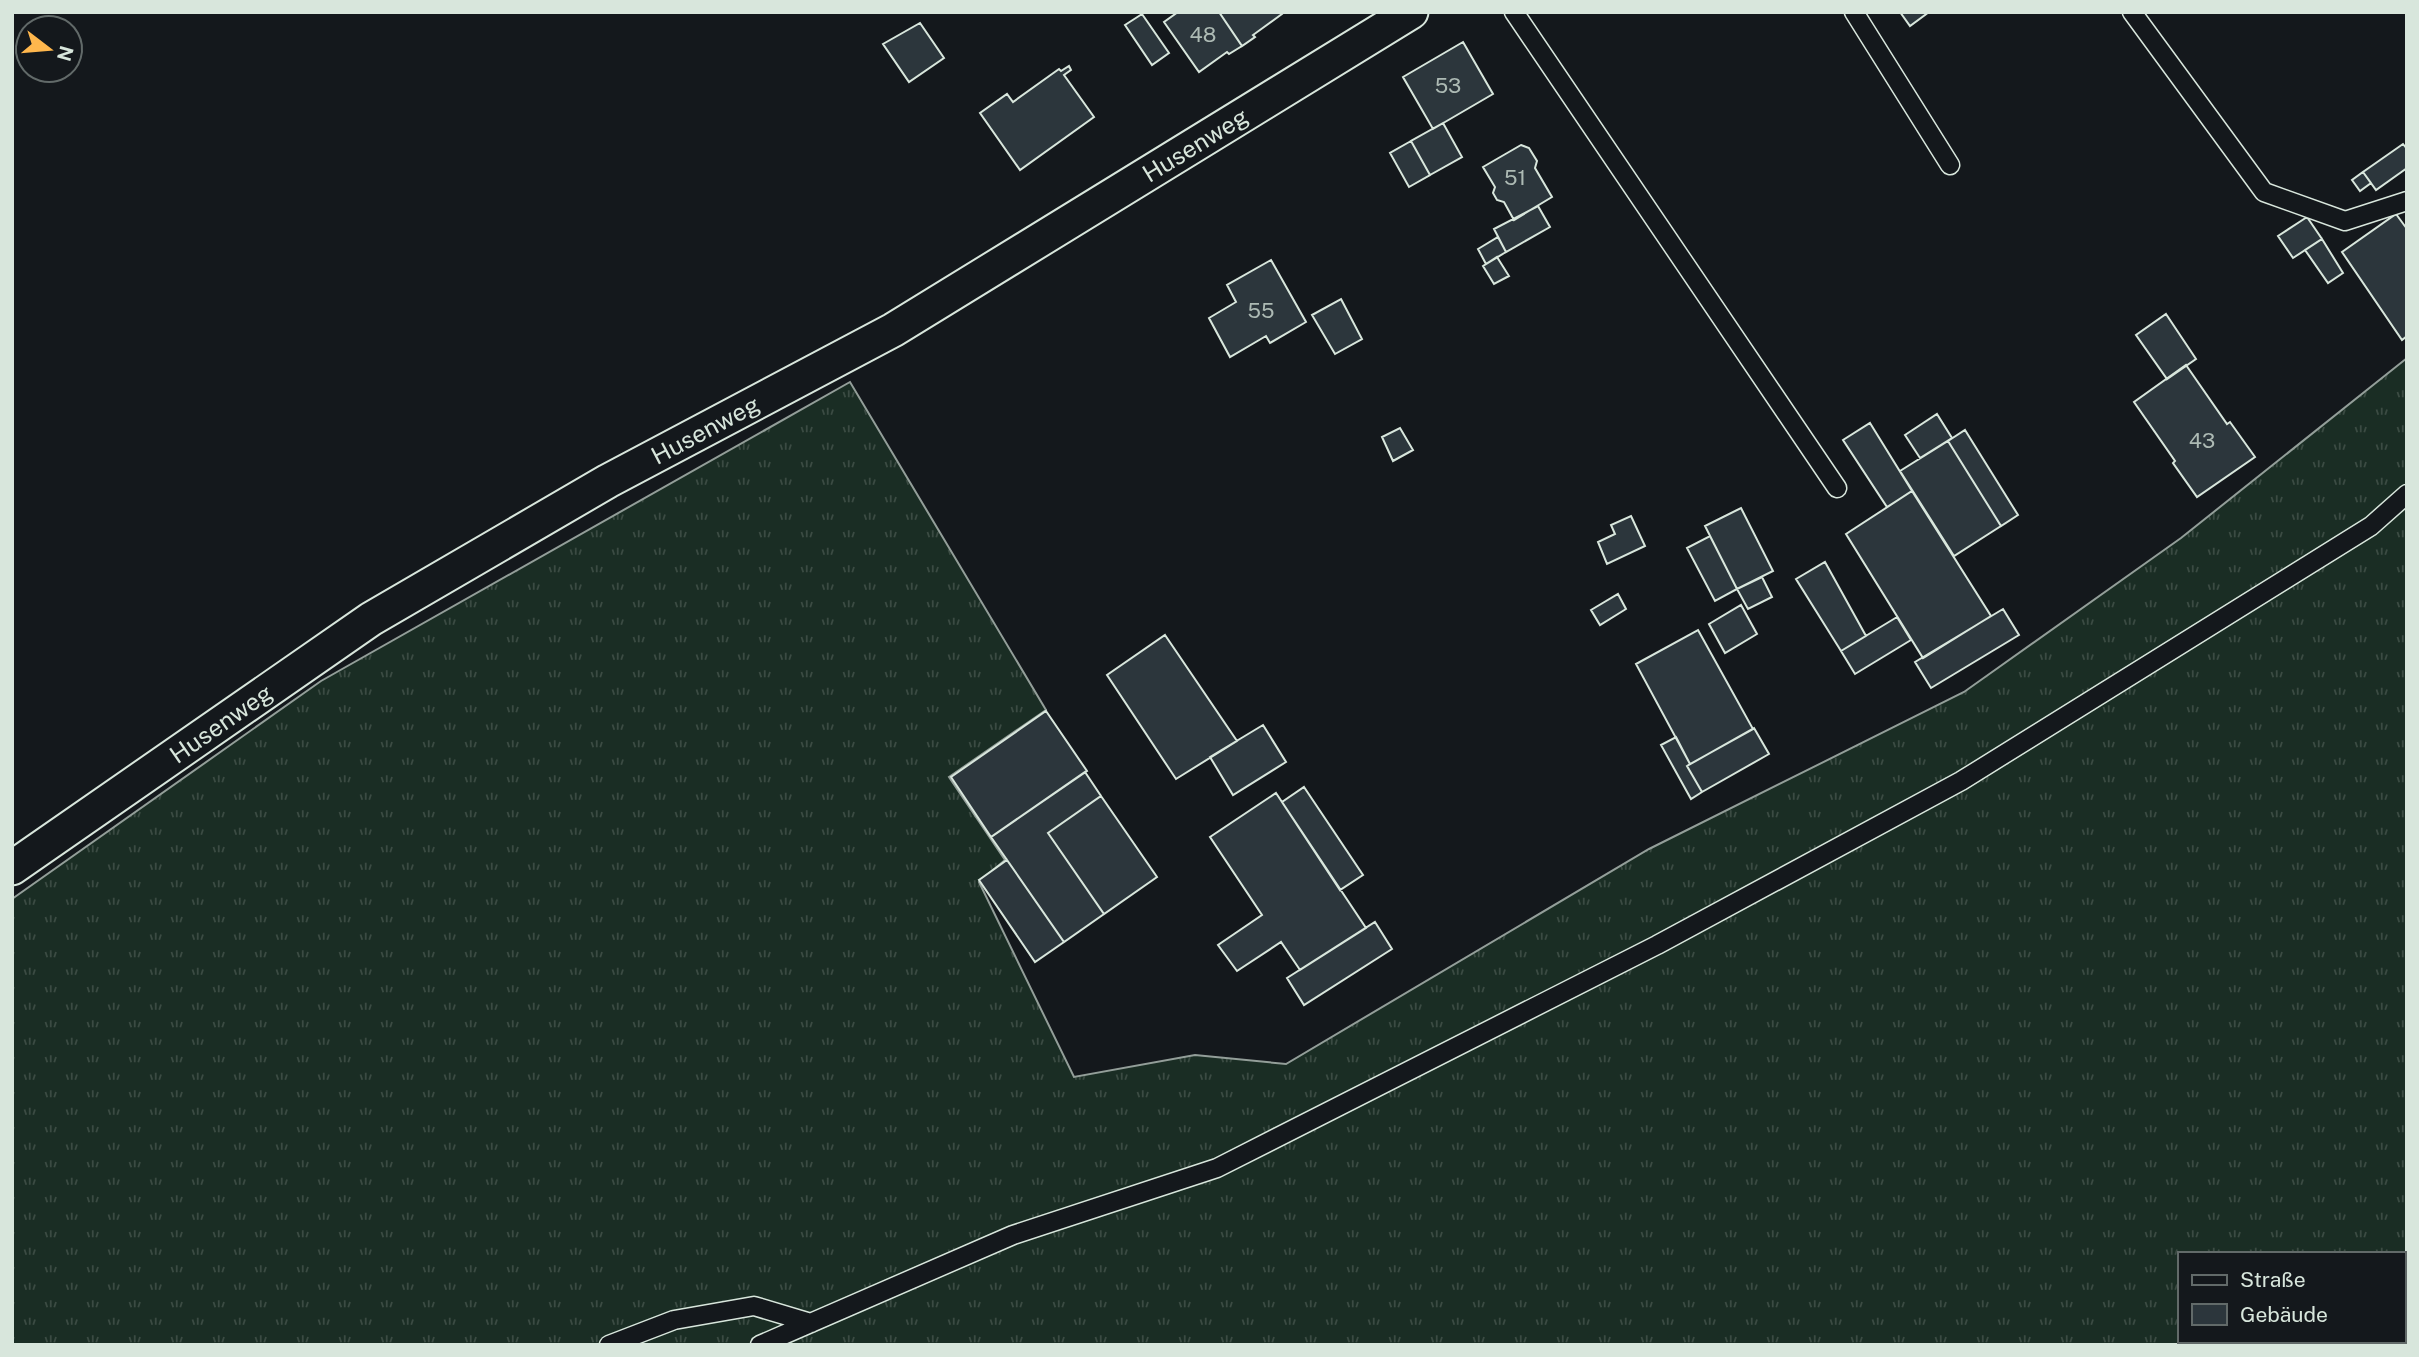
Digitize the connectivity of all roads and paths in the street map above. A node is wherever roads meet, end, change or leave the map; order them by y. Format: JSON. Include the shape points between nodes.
{"nodes":[{"id":1,"x":1411,"y":12,"type":"edge"},
{"id":2,"x":1514,"y":12,"type":"edge"},
{"id":3,"x":1854,"y":12,"type":"edge"},
{"id":4,"x":2132,"y":12,"type":"edge"},
{"id":5,"x":1950,"y":165,"type":"dead end"},
{"id":6,"x":2407,"y":201,"type":"edge"},
{"id":7,"x":1838,"y":488,"type":"dead end"},
{"id":8,"x":2407,"y":494,"type":"edge"},
{"id":9,"x":12,"y":868,"type":"edge"},
{"id":10,"x":811,"y":1323,"type":"junction"},
{"id":11,"x":609,"y":1345,"type":"edge"},
{"id":12,"x":760,"y":1345,"type":"edge"}],
"edges":[{"from":1,"to":9,"type":"street","name":"Husenweg","via":[[893,330],[608,481],[371,619]]},
{"from":2,"to":7,"type":"lane"},
{"from":3,"to":5,"type":"lane"},
{"from":4,"to":6,"type":"lane","via":[[2264,192],[2345,221]]},
{"from":8,"to":10,"type":"lane","via":[[2371,526],[1961,781],[1657,944],[1217,1168],[1013,1235]]},
{"from":10,"to":11,"type":"lane","via":[[754,1306],[674,1320]]},
{"from":10,"to":12,"type":"lane"}]}
